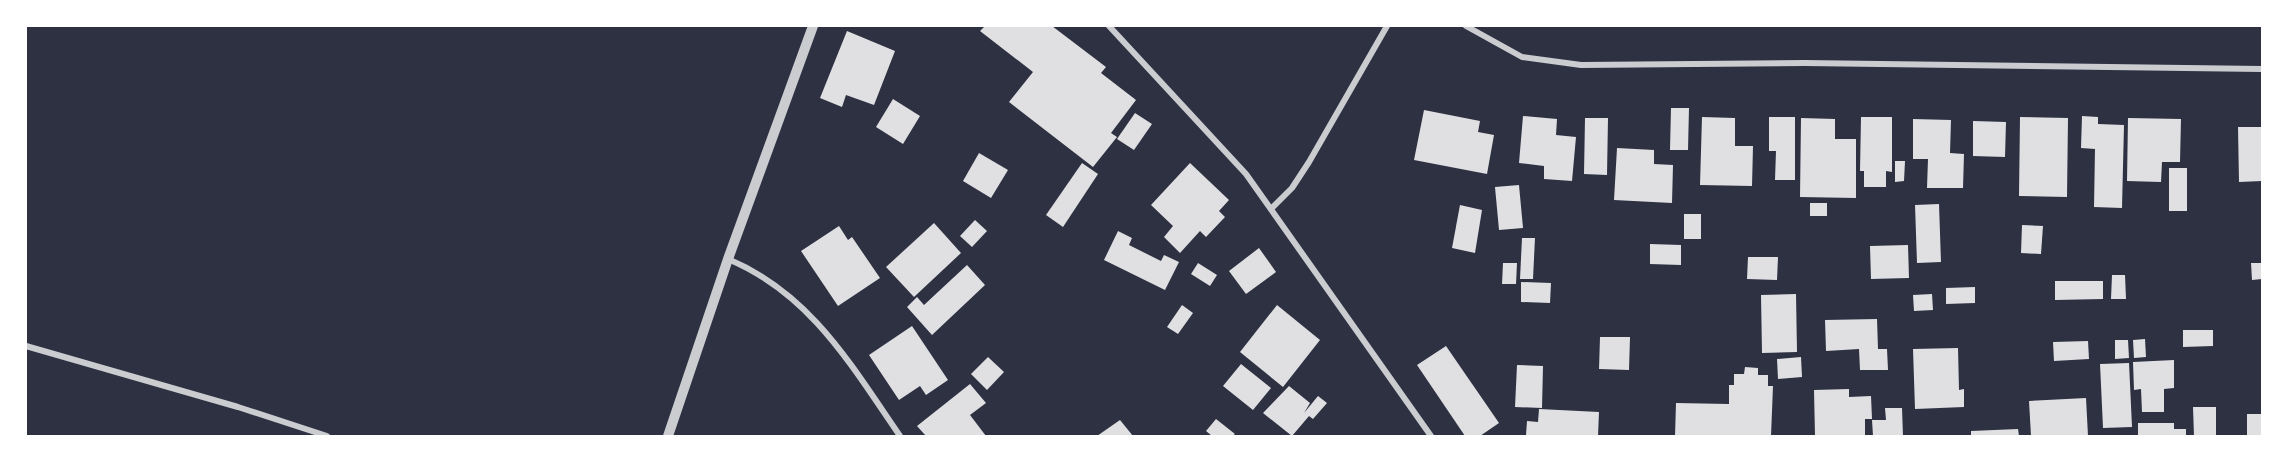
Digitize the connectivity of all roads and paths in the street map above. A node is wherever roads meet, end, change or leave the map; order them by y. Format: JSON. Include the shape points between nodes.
{"nodes":[{"id":1,"x":813,"y":26,"type":"edge"},
{"id":2,"x":1109,"y":26,"type":"edge"},
{"id":3,"x":1387,"y":26,"type":"edge"},
{"id":4,"x":1466,"y":26,"type":"edge"},
{"id":5,"x":2262,"y":69,"type":"edge"},
{"id":6,"x":1272,"y":208,"type":"junction"},
{"id":7,"x":728,"y":259,"type":"junction"},
{"id":8,"x":26,"y":346,"type":"edge"},
{"id":9,"x":327,"y":436,"type":"edge"},
{"id":10,"x":668,"y":436,"type":"edge"},
{"id":11,"x":900,"y":436,"type":"edge"},
{"id":12,"x":1431,"y":436,"type":"edge"}],
"edges":[{"from":1,"to":7,"type":"street"},
{"from":2,"to":6,"type":"street","via":[[1232,156]]},
{"from":3,"to":6,"type":"street","via":[[1309,162],[1292,188]]},
{"from":4,"to":5,"type":"street","via":[[1522,57],[1581,65],[1804,63]]},
{"from":6,"to":12,"type":"street"},
{"from":7,"to":10,"type":"street"},
{"from":7,"to":11,"type":"street","via":[[768,278],[800,304],[846,358]]},
{"from":8,"to":9,"type":"street"}]}
